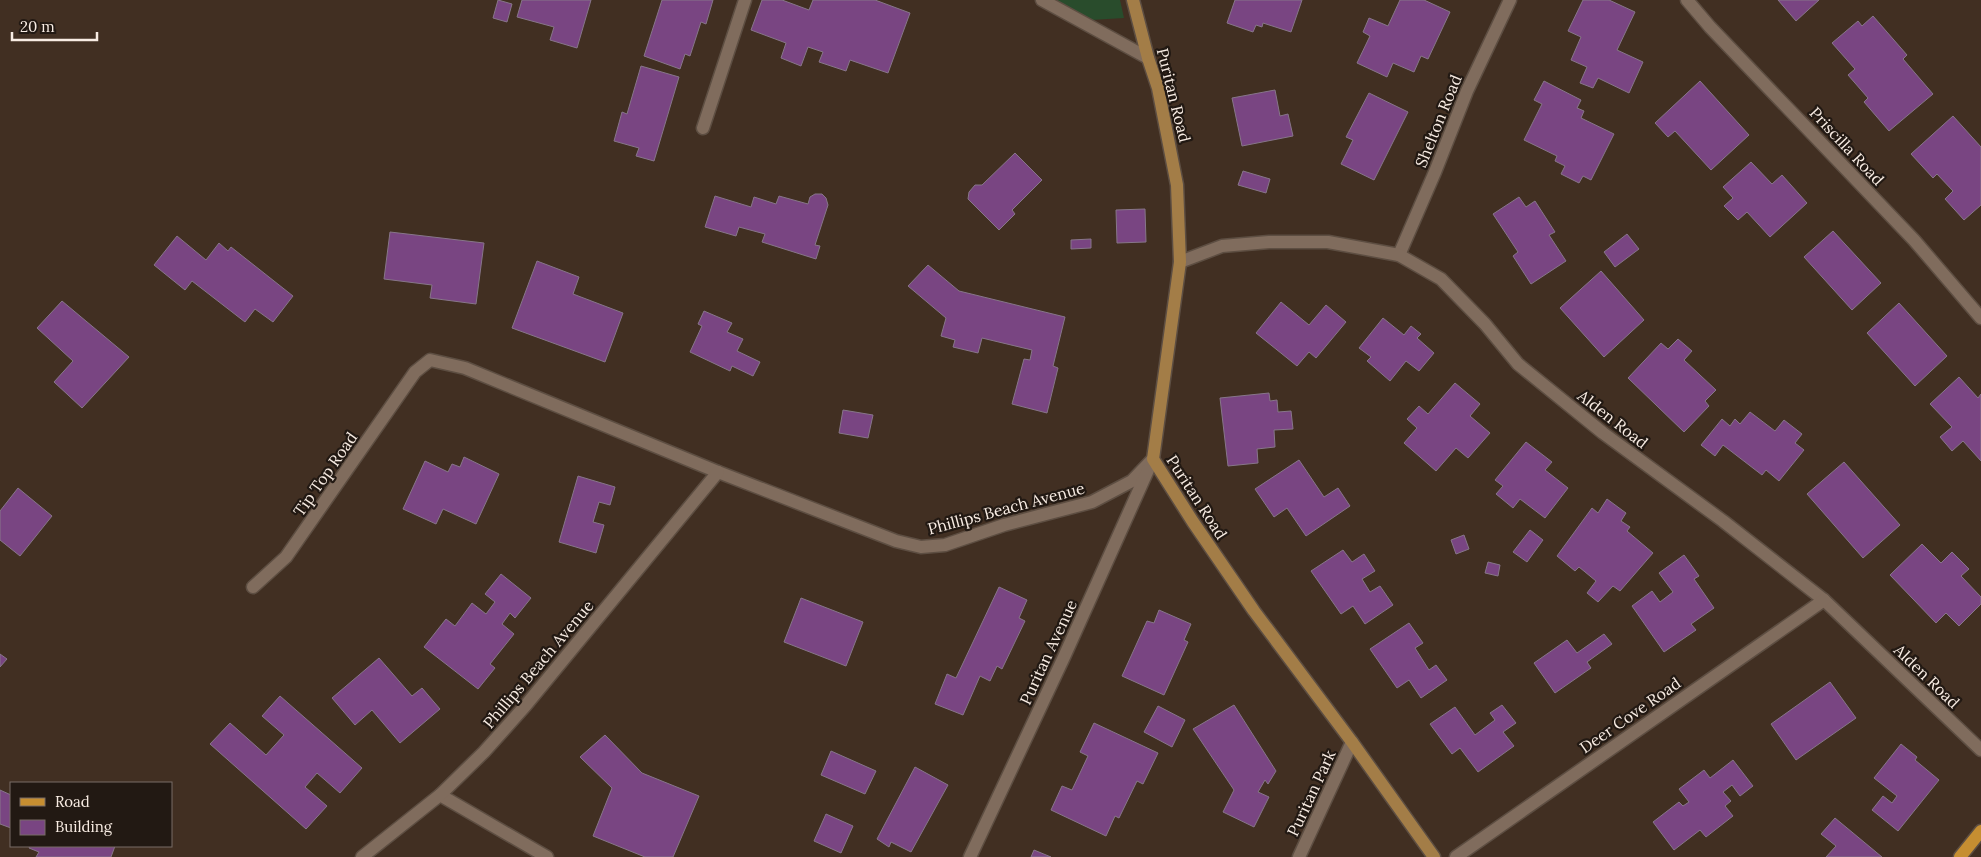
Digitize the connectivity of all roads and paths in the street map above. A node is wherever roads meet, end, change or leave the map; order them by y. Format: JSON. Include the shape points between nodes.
{"nodes":[{"id":1,"x":745,"y":0,"type":"edge"},
{"id":2,"x":1042,"y":0,"type":"edge"},
{"id":3,"x":1133,"y":0,"type":"edge"},
{"id":4,"x":1510,"y":0,"type":"edge"},
{"id":5,"x":1686,"y":0,"type":"edge"},
{"id":6,"x":1148,"y":58,"type":"junction"},
{"id":7,"x":703,"y":128,"type":"dead end"},
{"id":8,"x":1399,"y":255,"type":"junction"},
{"id":9,"x":1180,"y":262,"type":"junction"},
{"id":10,"x":1981,"y":318,"type":"edge"},
{"id":11,"x":415,"y":372,"type":"joint"},
{"id":12,"x":1153,"y":459,"type":"junction"},
{"id":13,"x":718,"y":472,"type":"junction"},
{"id":14,"x":253,"y":587,"type":"dead end"},
{"id":15,"x":1824,"y":600,"type":"junction"},
{"id":16,"x":1352,"y":742,"type":"junction"},
{"id":17,"x":1981,"y":750,"type":"edge"},
{"id":18,"x":440,"y":795,"type":"junction"},
{"id":19,"x":1981,"y":830,"type":"edge"},
{"id":20,"x":362,"y":857,"type":"edge"},
{"id":21,"x":547,"y":857,"type":"edge"},
{"id":22,"x":970,"y":857,"type":"edge"},
{"id":23,"x":1299,"y":857,"type":"edge"},
{"id":24,"x":1434,"y":857,"type":"edge"},
{"id":25,"x":1456,"y":857,"type":"edge"},
{"id":26,"x":1960,"y":857,"type":"edge"}],
"edges":[{"from":1,"to":7,"type":"street"},
{"from":2,"to":6,"type":"street"},
{"from":3,"to":6,"type":"street","name":"Puritan Road"},
{"from":4,"to":8,"type":"street","name":"Shelton Road","via":[[1467,91]]},
{"from":5,"to":10,"type":"street","name":"Priscilla Road","via":[[1914,240]]},
{"from":6,"to":9,"type":"street","name":"Puritan Road","via":[[1158,88],[1177,185]]},
{"from":8,"to":9,"type":"street","name":"Alden Road","via":[[1328,242],[1269,242],[1222,246]]},
{"from":8,"to":15,"type":"street","name":"Alden Road","via":[[1441,279],[1518,364]]},
{"from":9,"to":12,"type":"street","name":"Puritan Road"},
{"from":11,"to":13,"type":"street","name":"Phillips Beach Avenue","via":[[430,360],[465,368]]},
{"from":11,"to":14,"type":"street","name":"Tip Top Road","via":[[286,557]]},
{"from":12,"to":13,"type":"street","name":"Phillips Beach Avenue","via":[[1132,481],[1092,502],[1004,525],[945,545],[922,547],[896,542]]},
{"from":12,"to":16,"type":"street","name":"Puritan Road","via":[[1254,611]]},
{"from":12,"to":22,"type":"street","name":"Puritan Avenue"},
{"from":13,"to":18,"type":"street","name":"Phillips Beach Avenue","via":[[526,704]]},
{"from":15,"to":17,"type":"street","name":"Alden Road"},
{"from":15,"to":25,"type":"street","name":"Deer Cove Road"},
{"from":16,"to":23,"type":"street","name":"Puritan Park"},
{"from":16,"to":24,"type":"street","name":"Puritan Road"},
{"from":18,"to":20,"type":"street","name":"Phillips Beach Avenue"},
{"from":18,"to":21,"type":"street"},
{"from":19,"to":26,"type":"main road"}]}
